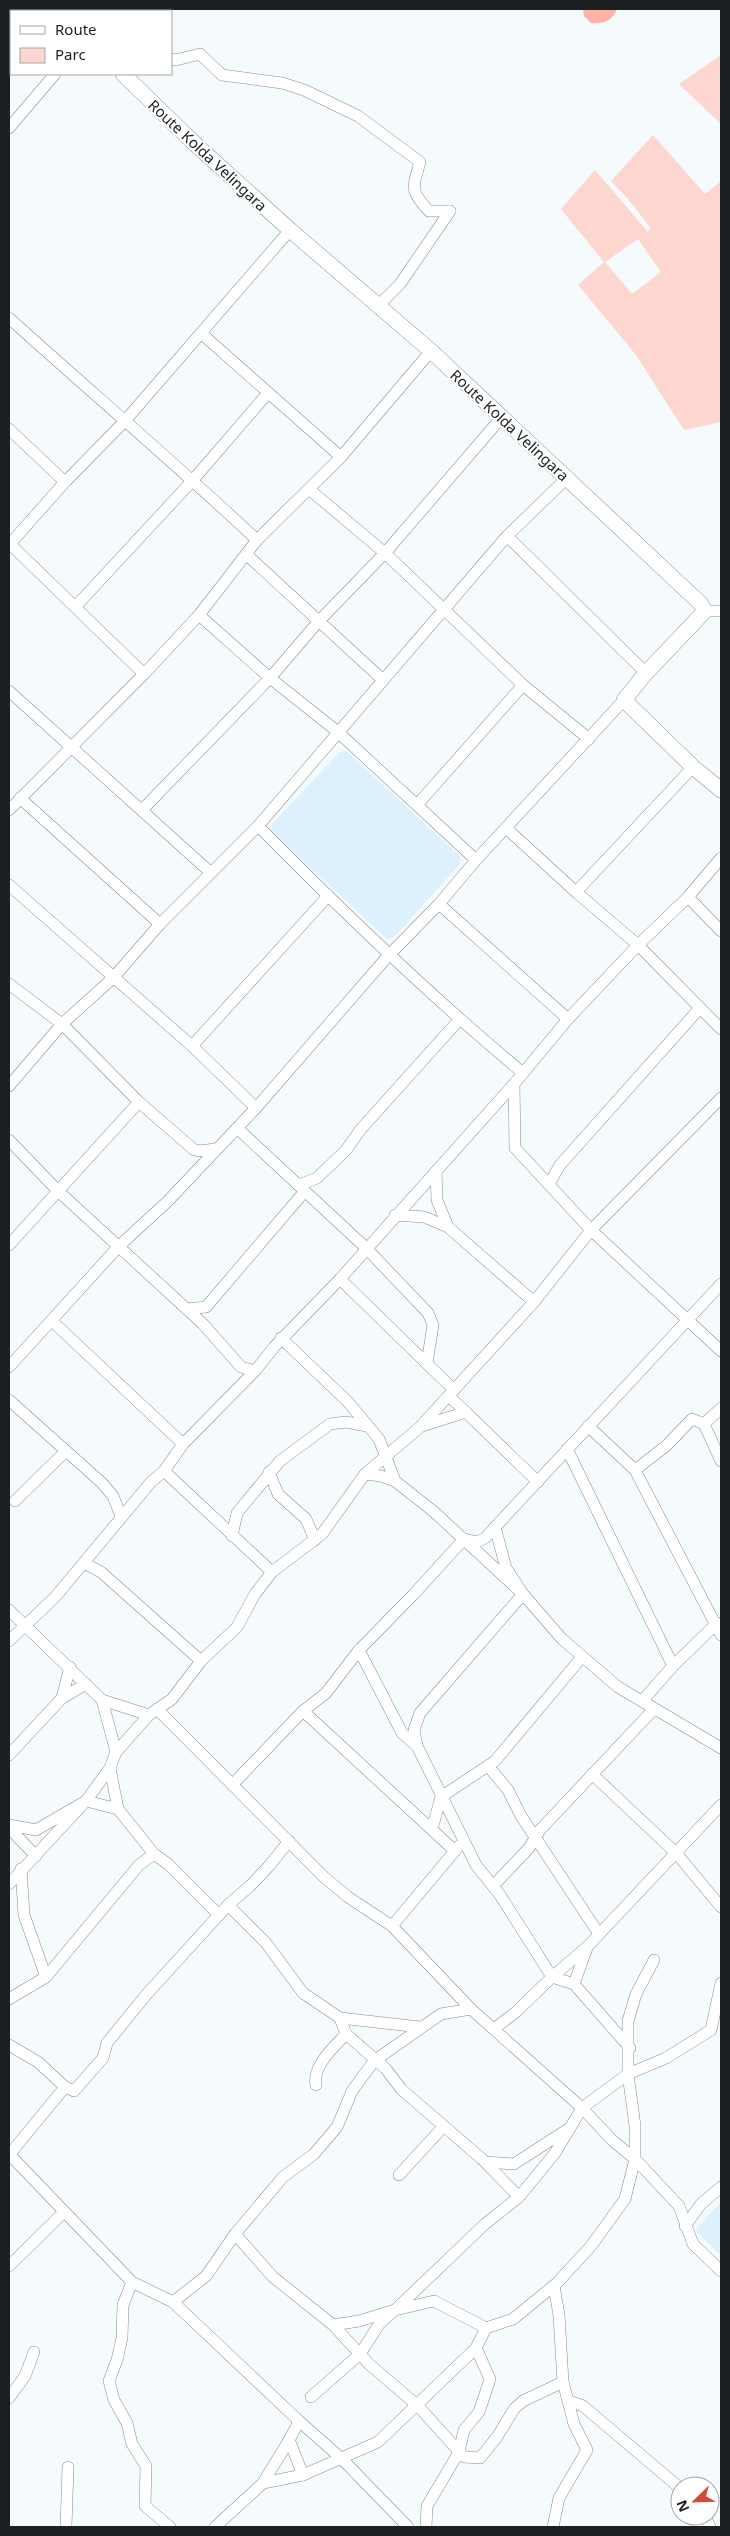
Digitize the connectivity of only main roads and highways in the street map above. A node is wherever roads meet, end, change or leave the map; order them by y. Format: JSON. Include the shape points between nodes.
{"nodes":[{"id":1,"x":124,"y":75,"type":"edge"},
{"id":2,"x":721,"y":790,"type":"edge"}],
"edges":[{"from":1,"to":2,"type":"main road","name":"Route Kolda Velingara","via":[[290,230],[431,351],[701,604],[705,611],[624,700]]}]}
